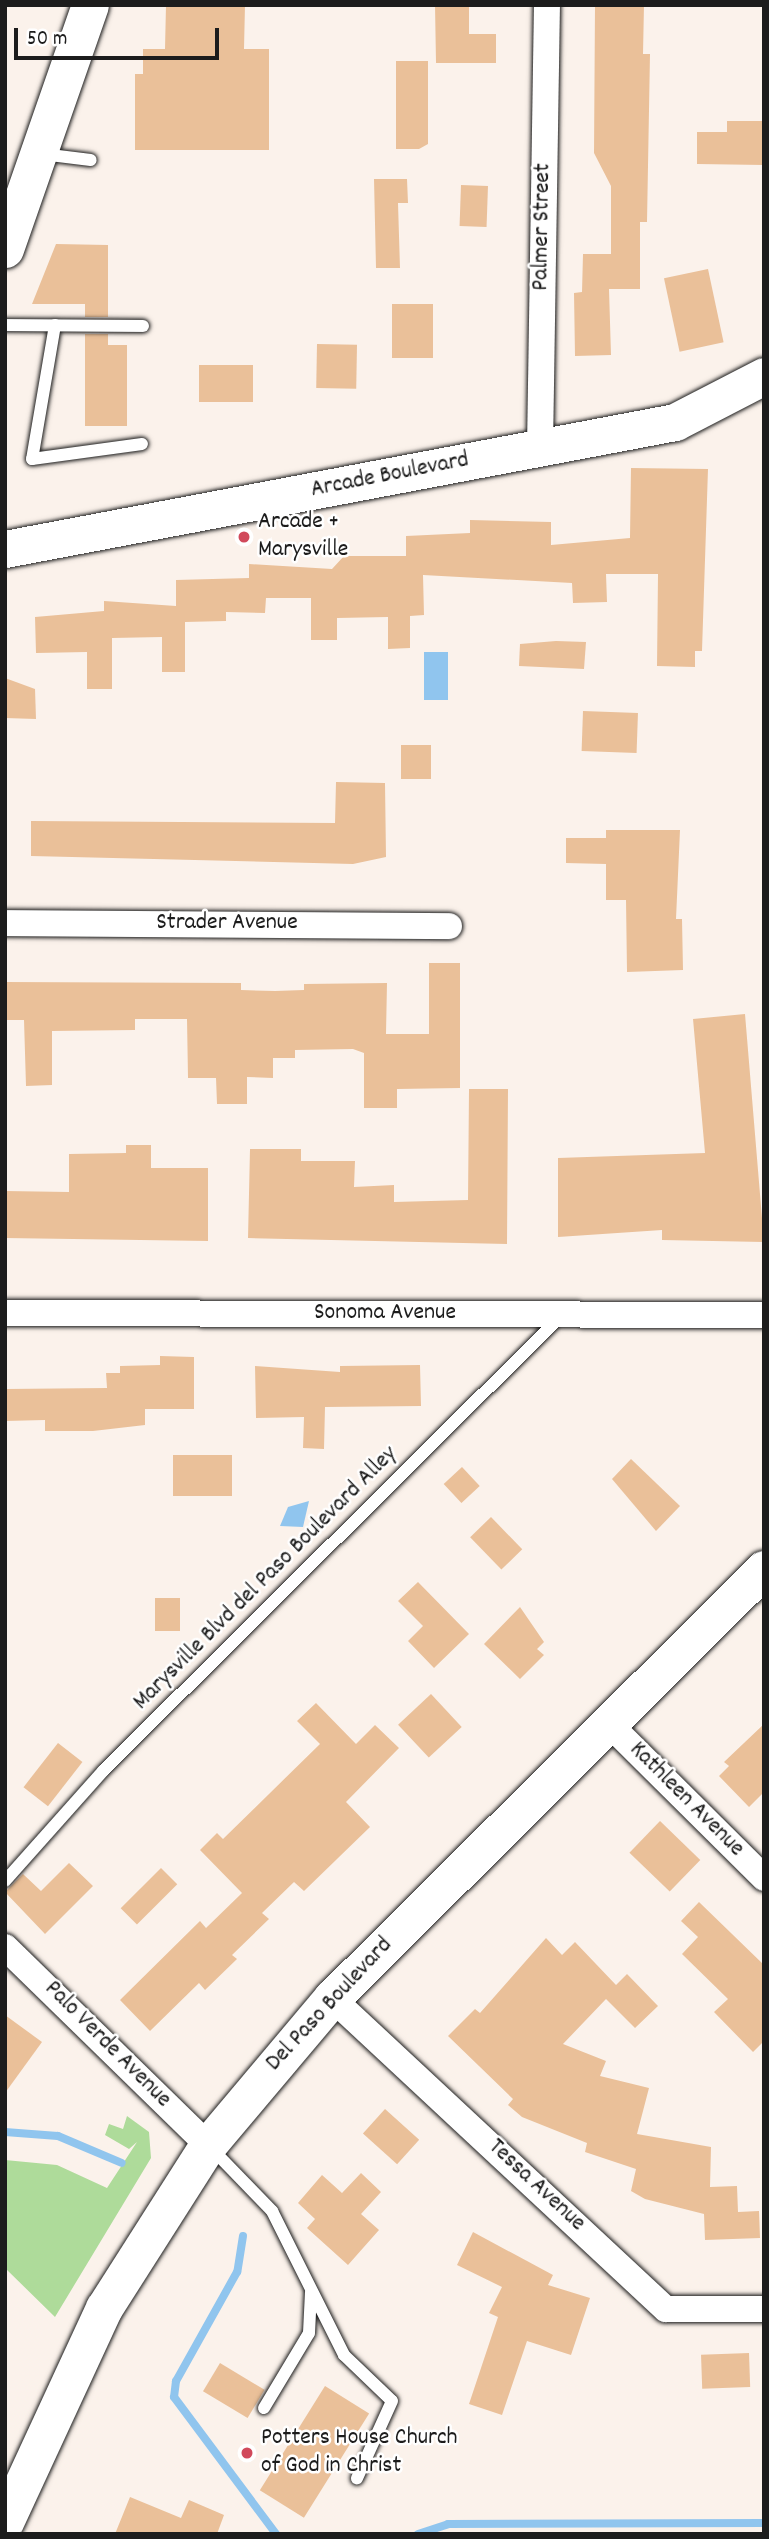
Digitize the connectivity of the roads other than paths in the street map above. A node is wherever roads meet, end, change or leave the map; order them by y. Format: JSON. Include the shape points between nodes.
{"nodes":[{"id":1,"x":547,"y":5,"type":"edge"},
{"id":2,"x":83,"y":7,"type":"edge"},
{"id":3,"x":38,"y":153,"type":"junction"},
{"id":4,"x":92,"y":160,"type":"dead end"},
{"id":5,"x":5,"y":249,"type":"edge"},
{"id":6,"x":55,"y":324,"type":"junction"},
{"id":7,"x":5,"y":325,"type":"edge"},
{"id":8,"x":143,"y":326,"type":"dead end"},
{"id":9,"x":764,"y":376,"type":"edge"},
{"id":10,"x":142,"y":444,"type":"dead end"},
{"id":11,"x":540,"y":448,"type":"junction"},
{"id":12,"x":5,"y":548,"type":"edge"},
{"id":13,"x":5,"y":923,"type":"edge"},
{"id":14,"x":449,"y":926,"type":"dead end"},
{"id":15,"x":5,"y":1314,"type":"edge"},
{"id":16,"x":562,"y":1314,"type":"junction"},
{"id":17,"x":764,"y":1315,"type":"edge"},
{"id":18,"x":764,"y":1569,"type":"edge"},
{"id":19,"x":607,"y":1722,"type":"junction"},
{"id":20,"x":764,"y":1878,"type":"edge"},
{"id":21,"x":5,"y":1881,"type":"edge"},
{"id":22,"x":5,"y":1947,"type":"edge"},
{"id":23,"x":332,"y":1998,"type":"junction"},
{"id":24,"x":208,"y":2145,"type":"junction"},
{"id":25,"x":311,"y":2292,"type":"junction"},
{"id":26,"x":764,"y":2309,"type":"edge"},
{"id":27,"x":264,"y":2408,"type":"dead end"},
{"id":28,"x":357,"y":2478,"type":"dead end"},
{"id":29,"x":5,"y":2522,"type":"edge"}],
"edges":[{"from":1,"to":11,"type":"street","name":"Palmer Street"},
{"from":2,"to":3,"type":"main road"},
{"from":3,"to":4,"type":"lane"},
{"from":3,"to":5,"type":"main road"},
{"from":6,"to":7,"type":"lane"},
{"from":6,"to":8,"type":"lane"},
{"from":6,"to":10,"type":"lane","via":[[32,459]]},
{"from":9,"to":11,"type":"main road","name":"Arcade Boulevard","via":[[675,422]]},
{"from":11,"to":12,"type":"main road","name":"Arcade Boulevard"},
{"from":13,"to":14,"type":"street","name":"Strader Avenue"},
{"from":15,"to":16,"type":"street","name":"Sonoma Avenue"},
{"from":16,"to":17,"type":"street","name":"Sonoma Avenue"},
{"from":16,"to":21,"type":"lane","name":"Marysville Blvd del Paso Boulevard Alley","via":[[103,1771]]},
{"from":18,"to":19,"type":"main road","name":"Del Paso Boulevard"},
{"from":19,"to":20,"type":"street","name":"Kathleen Avenue"},
{"from":19,"to":23,"type":"main road","name":"Del Paso Boulevard"},
{"from":22,"to":24,"type":"street","name":"Palo Verde Avenue"},
{"from":23,"to":24,"type":"main road","name":"Del Paso Boulevard"},
{"from":23,"to":26,"type":"street","name":"Tessa Avenue","via":[[666,2309]]},
{"from":24,"to":25,"type":"lane","via":[[272,2211]]},
{"from":24,"to":29,"type":"main road","name":"Del Paso Boulevard","via":[[104,2308]]},
{"from":25,"to":27,"type":"lane","via":[[309,2333]]},
{"from":25,"to":28,"type":"lane","via":[[344,2355],[392,2402]]}]}
